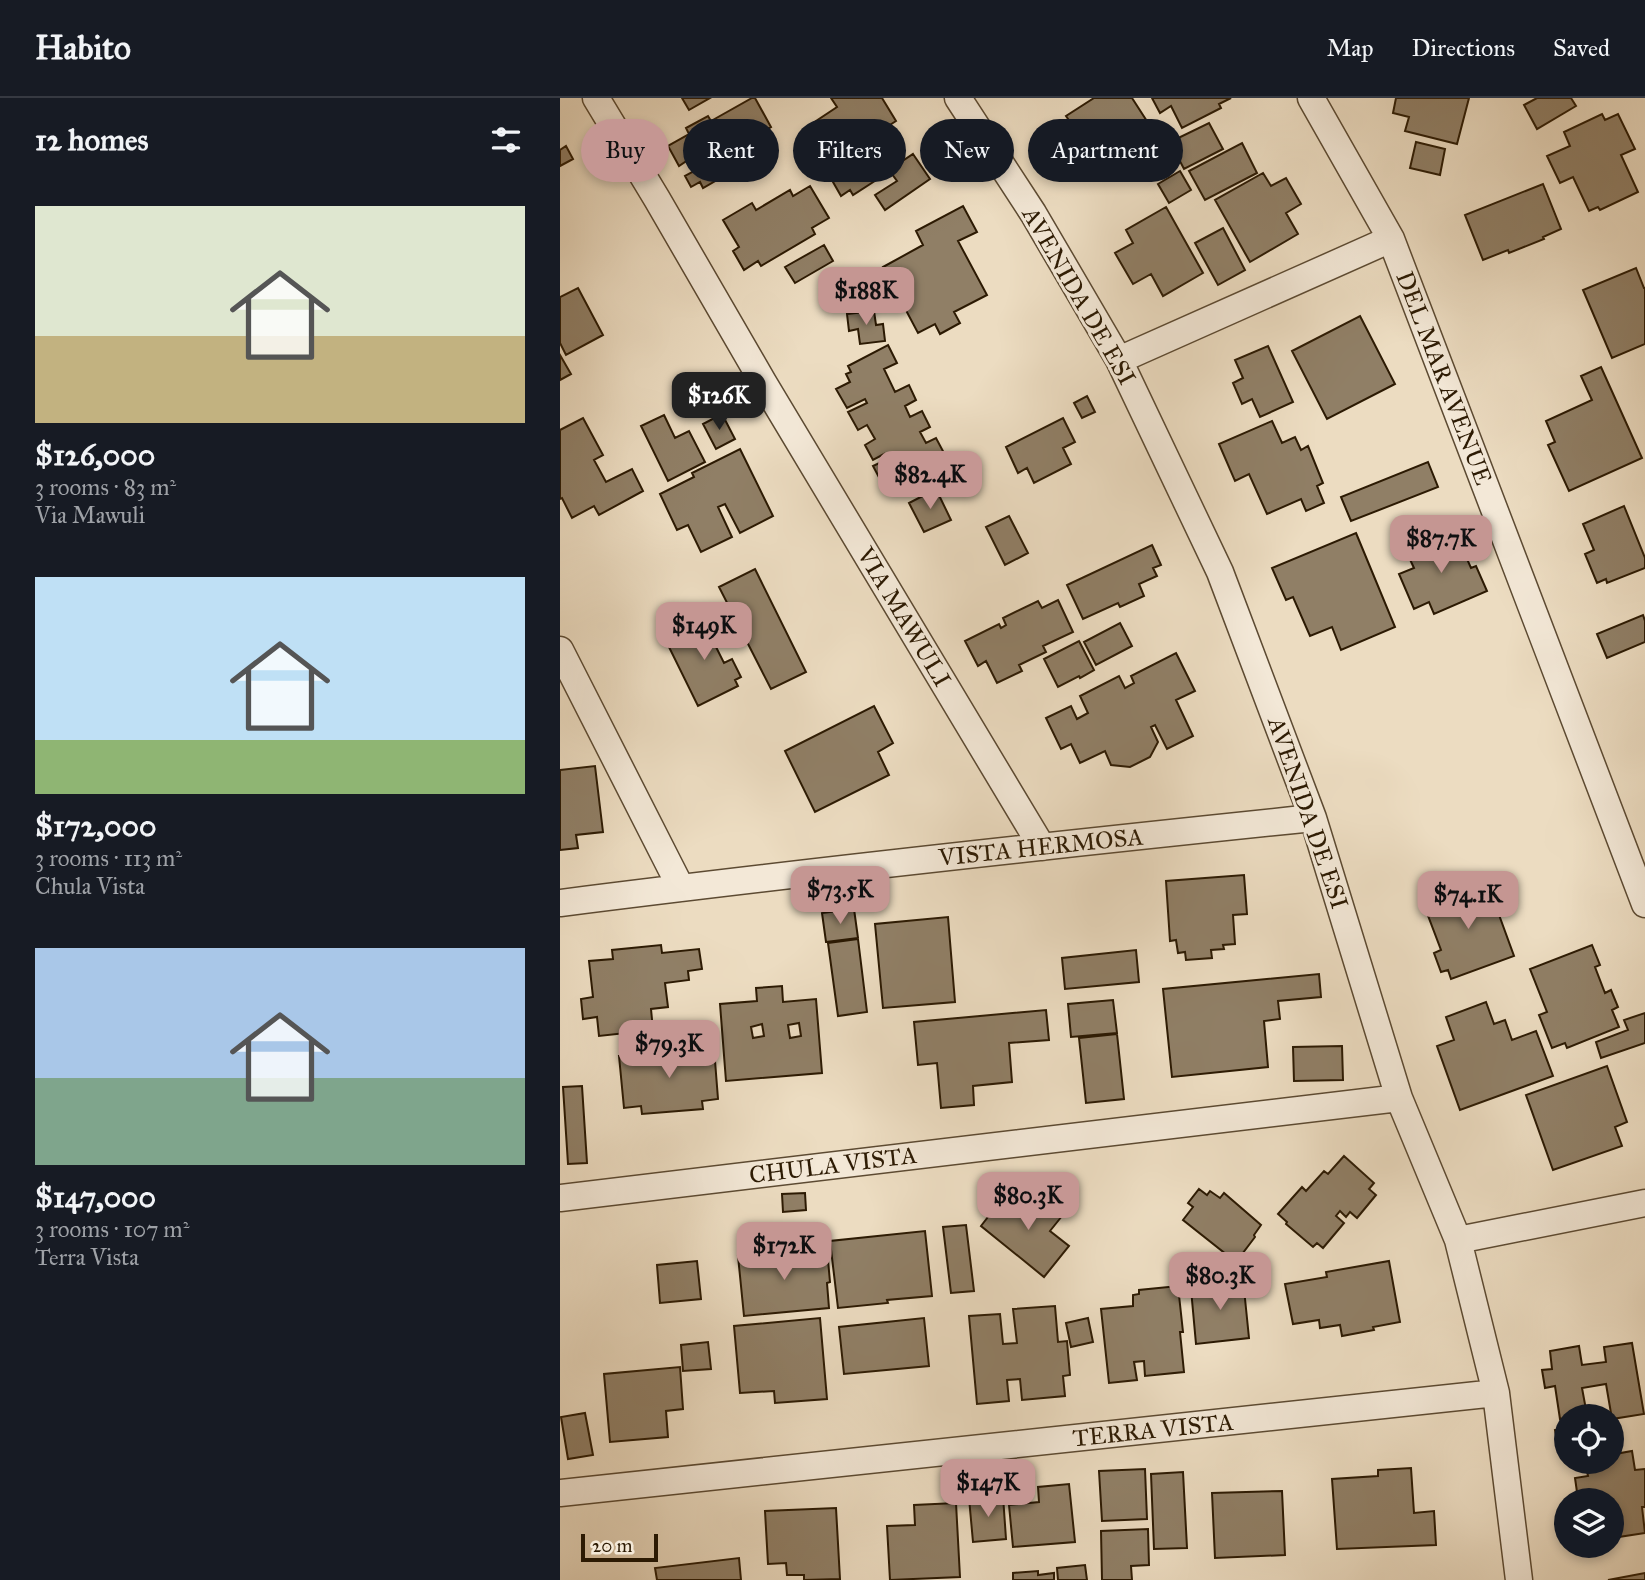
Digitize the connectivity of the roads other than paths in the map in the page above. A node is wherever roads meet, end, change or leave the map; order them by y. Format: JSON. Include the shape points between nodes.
{"nodes":[{"id":1,"x":596,"y":98,"type":"edge"},
{"id":2,"x":958,"y":98,"type":"edge"},
{"id":3,"x":1311,"y":98,"type":"edge"},
{"id":4,"x":1391,"y":239,"type":"junction"},
{"id":5,"x":1119,"y":360,"type":"junction"},
{"id":6,"x":560,"y":650,"type":"edge"},
{"id":7,"x":1313,"y":818,"type":"junction"},
{"id":8,"x":1042,"y":846,"type":"junction"},
{"id":9,"x":681,"y":888,"type":"junction"},
{"id":10,"x":560,"y":903,"type":"edge"},
{"id":11,"x":1645,"y":904,"type":"edge"},
{"id":12,"x":1399,"y":1098,"type":"junction"},
{"id":13,"x":560,"y":1198,"type":"edge"},
{"id":14,"x":1645,"y":1203,"type":"edge"},
{"id":15,"x":1458,"y":1240,"type":"junction"},
{"id":16,"x":1496,"y":1393,"type":"junction"},
{"id":17,"x":560,"y":1493,"type":"edge"},
{"id":18,"x":1519,"y":1580,"type":"edge"}],
"edges":[{"from":1,"to":8,"type":"street","name":"VIA MAWULI"},
{"from":2,"to":5,"type":"street","name":"AVENIDA DE ESI","via":[[1033,213]]},
{"from":3,"to":4,"type":"street","name":"DEL MAR AVENUE"},
{"from":4,"to":5,"type":"street"},
{"from":4,"to":11,"type":"street","name":"DEL MAR AVENUE"},
{"from":5,"to":7,"type":"street","name":"AVENIDA DE ESI","via":[[1220,572]]},
{"from":6,"to":9,"type":"street"},
{"from":7,"to":8,"type":"street","name":"VISTA HERMOSA"},
{"from":7,"to":12,"type":"street","name":"AVENIDA DE ESI"},
{"from":8,"to":9,"type":"street","name":"VISTA HERMOSA"},
{"from":9,"to":10,"type":"street","name":"VISTA HERMOSA"},
{"from":12,"to":13,"type":"street","name":"CHULA VISTA"},
{"from":12,"to":15,"type":"street","name":"AVENIDA DE ESI"},
{"from":14,"to":15,"type":"street"},
{"from":15,"to":16,"type":"street","name":"AVENIDA DE ESI"},
{"from":16,"to":17,"type":"street","name":"TERRA VISTA"},
{"from":16,"to":18,"type":"street","name":"AVENIDA DE ESI"}]}
